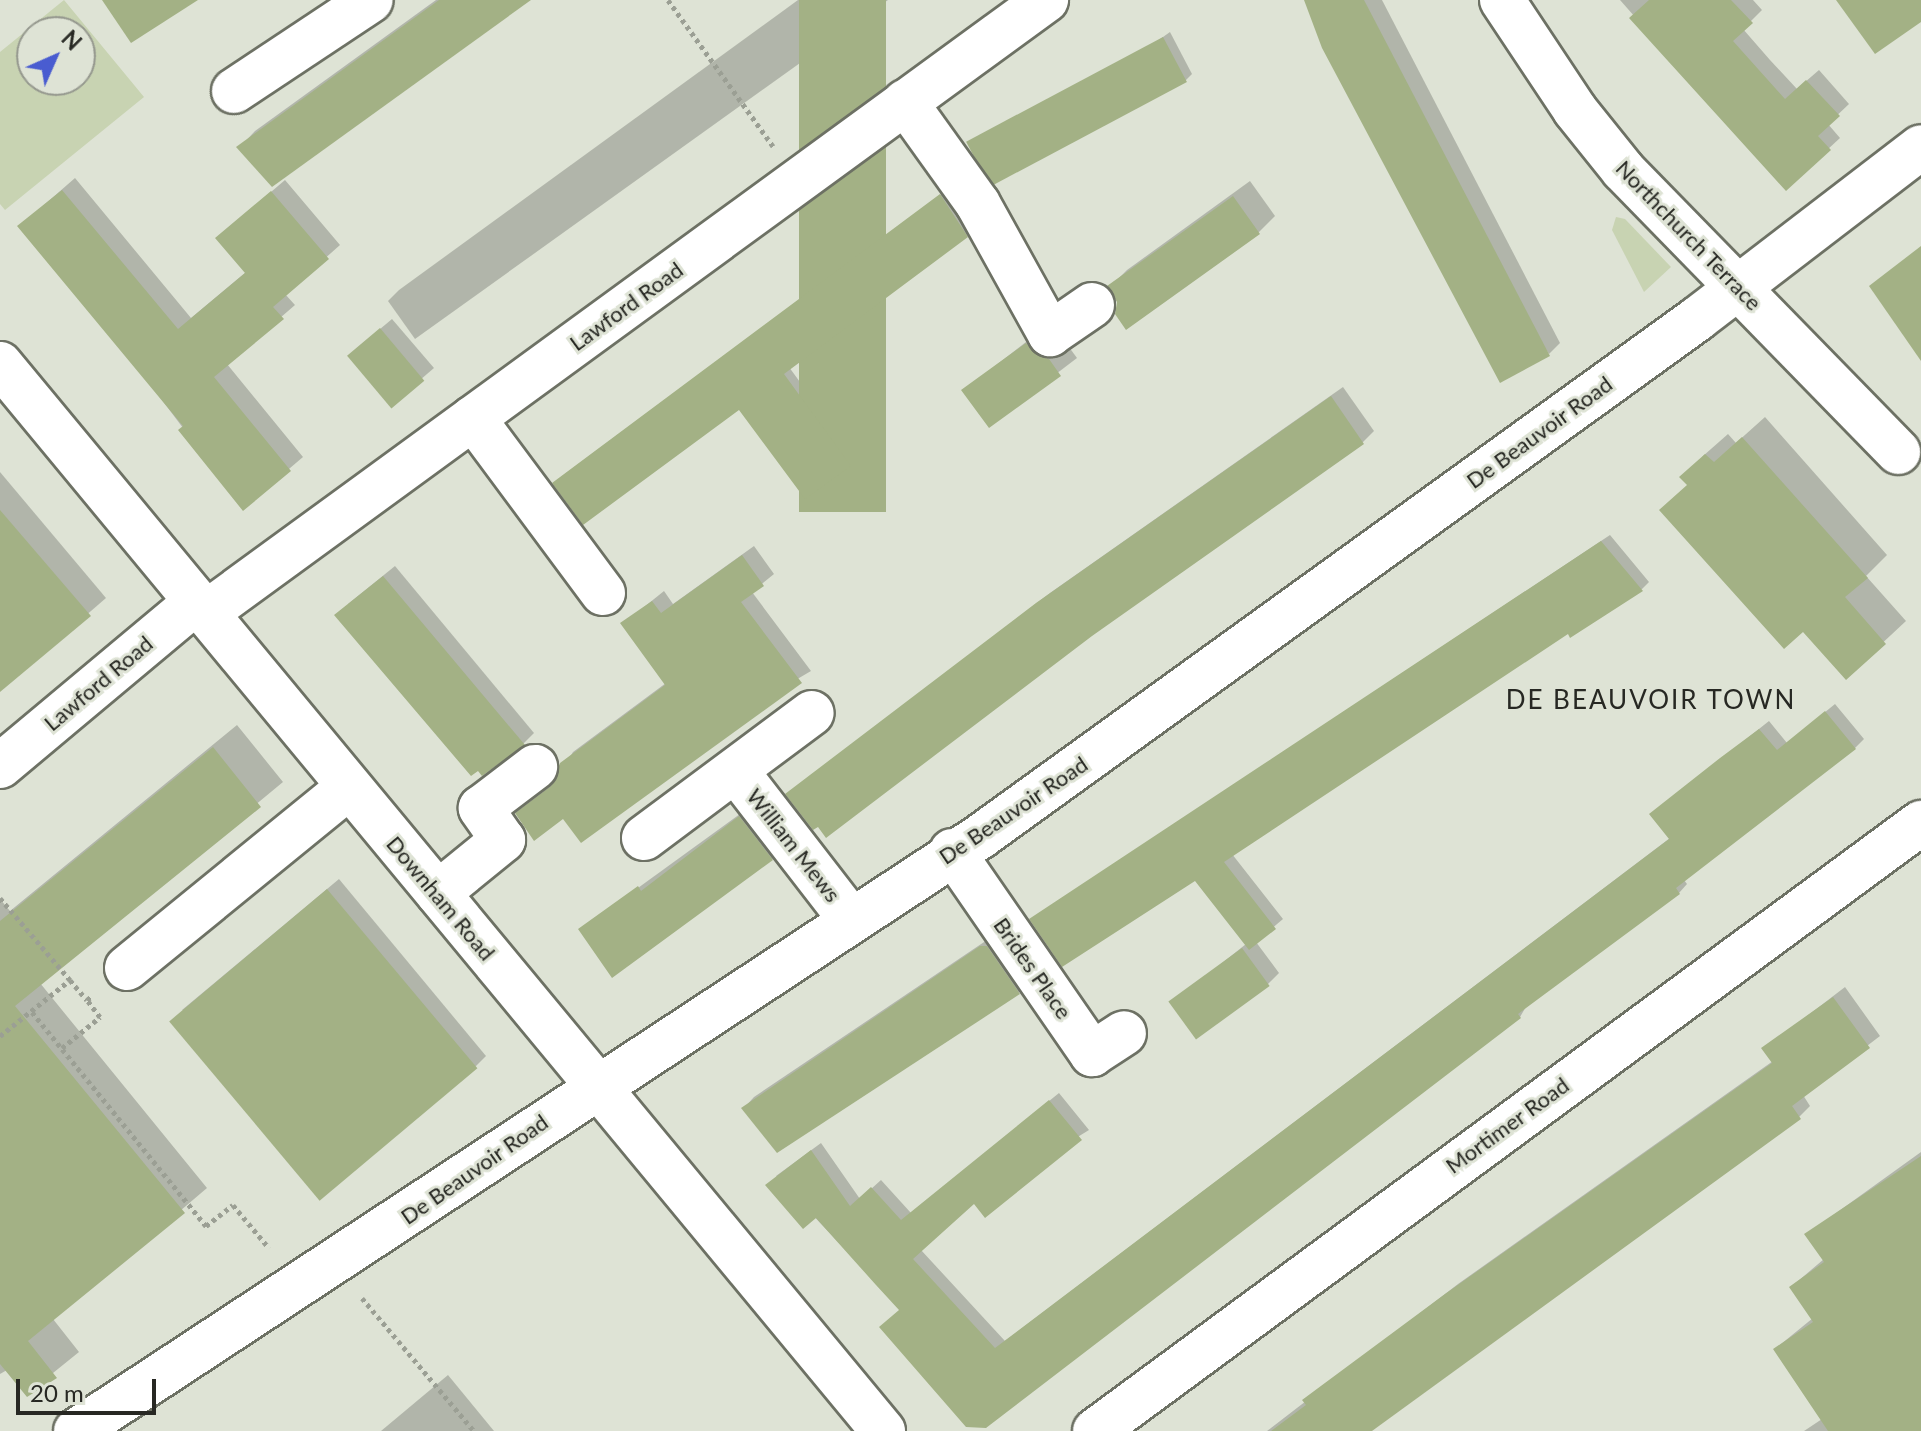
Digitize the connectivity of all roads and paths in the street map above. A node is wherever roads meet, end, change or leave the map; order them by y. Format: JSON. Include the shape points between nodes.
{"nodes":[{"id":1,"x":371,"y":0,"type":"edge"},
{"id":2,"x":668,"y":0,"type":"edge"},
{"id":3,"x":1046,"y":0,"type":"edge"},
{"id":4,"x":1502,"y":0,"type":"edge"},
{"id":5,"x":234,"y":91,"type":"dead end"},
{"id":6,"x":905,"y":102,"type":"junction"},
{"id":7,"x":1921,"y":147,"type":"edge"},
{"id":8,"x":798,"y":181,"type":"junction"},
{"id":9,"x":1739,"y":285,"type":"junction"},
{"id":10,"x":1092,"y":305,"type":"dead end"},
{"id":11,"x":0,"y":364,"type":"edge"},
{"id":12,"x":473,"y":418,"type":"junction"},
{"id":13,"x":1898,"y":452,"type":"dead end"},
{"id":14,"x":603,"y":593,"type":"dead end"},
{"id":15,"x":201,"y":607,"type":"junction"},
{"id":16,"x":812,"y":713,"type":"dead end"},
{"id":17,"x":0,"y":766,"type":"edge"},
{"id":18,"x":535,"y":767,"type":"dead end"},
{"id":19,"x":736,"y":771,"type":"junction"},
{"id":20,"x":349,"y":787,"type":"junction"},
{"id":21,"x":1921,"y":823,"type":"edge"},
{"id":22,"x":644,"y":838,"type":"dead end"},
{"id":23,"x":952,"y":851,"type":"junction"},
{"id":24,"x":438,"y":893,"type":"junction"},
{"id":25,"x":0,"y":898,"type":"edge"},
{"id":26,"x":851,"y":920,"type":"junction"},
{"id":27,"x":127,"y":968,"type":"joint"},
{"id":28,"x":70,"y":980,"type":"junction"},
{"id":29,"x":87,"y":1000,"type":"junction"},
{"id":30,"x":32,"y":1012,"type":"junction"},
{"id":31,"x":1124,"y":1033,"type":"dead end"},
{"id":32,"x":0,"y":1036,"type":"edge"},
{"id":33,"x":62,"y":1048,"type":"junction"},
{"id":34,"x":598,"y":1086,"type":"junction"},
{"id":35,"x":316,"y":1274,"type":"junction"},
{"id":36,"x":76,"y":1431,"type":"edge"},
{"id":37,"x":474,"y":1431,"type":"edge"},
{"id":38,"x":883,"y":1431,"type":"edge"},
{"id":39,"x":1095,"y":1431,"type":"edge"}],
"edges":[{"from":1,"to":5,"type":"street"},
{"from":2,"to":8,"type":"path"},
{"from":3,"to":6,"type":"street","name":"Lawford Road"},
{"from":4,"to":9,"type":"street","name":"Northchurch Terrace","via":[[1575,110],[1623,170]]},
{"from":6,"to":8,"type":"street","name":"Lawford Road"},
{"from":6,"to":10,"type":"street","via":[[978,204],[1050,334]]},
{"from":7,"to":9,"type":"street","name":"De Beauvoir Road"},
{"from":8,"to":12,"type":"street","name":"Lawford Road"},
{"from":9,"to":13,"type":"street","name":"Northchurch Terrace"},
{"from":9,"to":23,"type":"street","name":"De Beauvoir Road","via":[[981,836]]},
{"from":11,"to":15,"type":"street","name":"Downham Road"},
{"from":12,"to":14,"type":"street"},
{"from":12,"to":15,"type":"street","name":"Lawford Road"},
{"from":15,"to":17,"type":"street","name":"Lawford Road"},
{"from":15,"to":20,"type":"street","name":"Downham Road"},
{"from":16,"to":19,"type":"street","name":"William Mews"},
{"from":18,"to":24,"type":"street","via":[[481,808],[503,840]]},
{"from":19,"to":22,"type":"street","name":"William Mews"},
{"from":19,"to":26,"type":"street","name":"William Mews"},
{"from":20,"to":24,"type":"street","name":"Downham Road"},
{"from":20,"to":27,"type":"street"},
{"from":21,"to":39,"type":"street","name":"Mortimer Road"},
{"from":23,"to":26,"type":"street","name":"De Beauvoir Road"},
{"from":23,"to":31,"type":"street","name":"Brides Place","via":[[1092,1054]]},
{"from":24,"to":34,"type":"street","name":"Downham Road"},
{"from":25,"to":28,"type":"path"},
{"from":26,"to":34,"type":"street","name":"De Beauvoir Road"},
{"from":27,"to":29,"type":"path"},
{"from":28,"to":29,"type":"path"},
{"from":28,"to":30,"type":"path"},
{"from":29,"to":33,"type":"path","via":[[100,1017]]},
{"from":30,"to":32,"type":"path"},
{"from":30,"to":33,"type":"path"},
{"from":33,"to":35,"type":"path","via":[[206,1226],[233,1205]]},
{"from":34,"to":35,"type":"street","name":"De Beauvoir Road"},
{"from":34,"to":38,"type":"street","name":"Downham Road"},
{"from":35,"to":36,"type":"street","name":"De Beauvoir Road"},
{"from":35,"to":37,"type":"path"}]}
